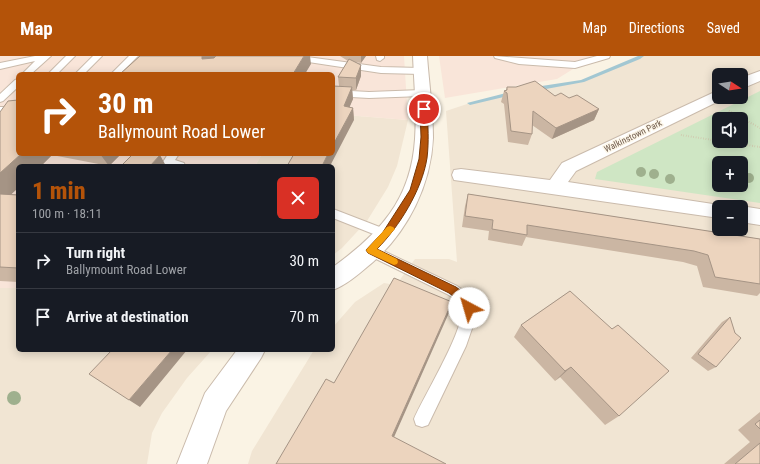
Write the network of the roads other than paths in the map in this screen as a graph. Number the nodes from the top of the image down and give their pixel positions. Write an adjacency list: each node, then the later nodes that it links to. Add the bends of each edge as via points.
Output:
1 (46, 56): 9 (lane); 11 (lane)
2 (72, 56): 12 (lane)
3 (98, 56): 13 (lane)
4 (134, 56): 14 (lane)
5 (282, 56): 10 (lane, via 381,70)
6 (420, 56): 10 (street)
7 (498, 56): 8 (lane, via 519,61 575,65)
8 (606, 56)
9 (1, 66)
10 (421, 71): 19 (street)
11 (28, 72)
12 (54, 72)
13 (81, 72)
14 (117, 72)
15 (760, 75): 16 (street)
16 (748, 81)
17 (16, 84): 21 (lane)
18 (335, 93): 19 (lane)
19 (422, 93): 33 (street, via 423,159 414,190)
20 (712, 98): 28 (street, Walkinstown Park, via 569,167)
21 (0, 99)
22 (16, 108): 23 (lane); 24 (lane)
23 (0, 110)
24 (4, 120)
25 (172, 156): 26 (lane, via 168,162)
26 (174, 164)
27 (461, 175): 28 (street)
28 (555, 187): 29 (street)
29 (712, 210)
30 (335, 214): 33 (lane)
31 (748, 215): 32 (street)
32 (760, 217)
33 (386, 234): 34 (street)
34 (371, 250): 35 (street); 37 (lane, via 452,290 464,299 469,308 464,333)
35 (335, 278)
36 (251, 352): 38 (street, via 215,403)
37 (422, 419)
38 (192, 464)

